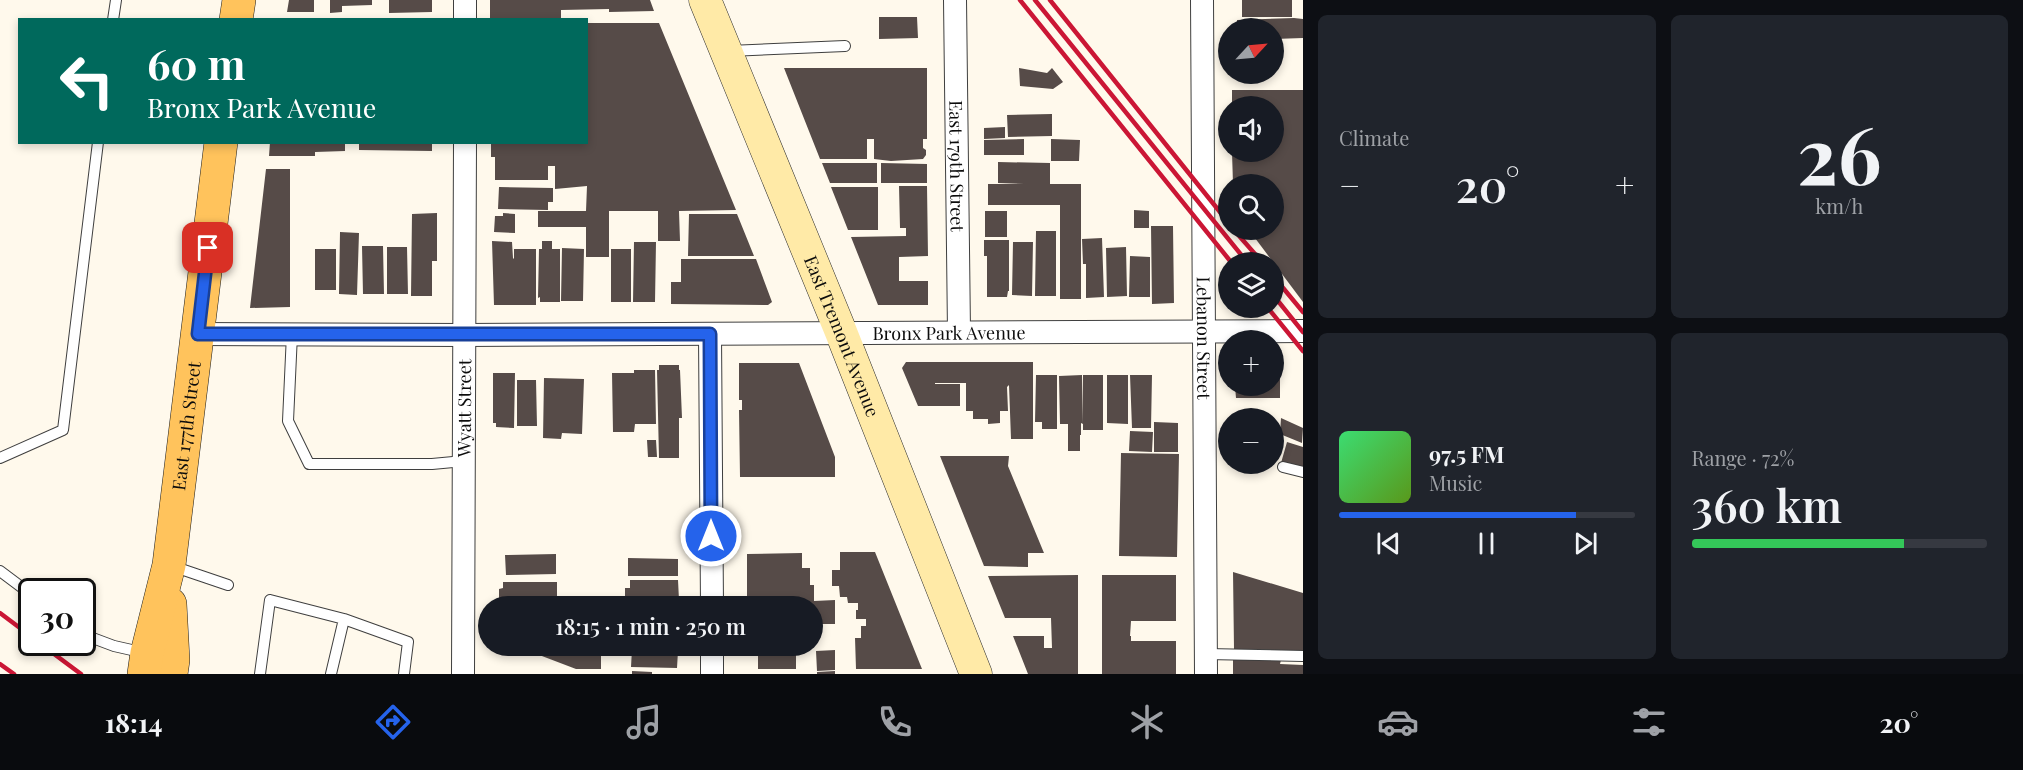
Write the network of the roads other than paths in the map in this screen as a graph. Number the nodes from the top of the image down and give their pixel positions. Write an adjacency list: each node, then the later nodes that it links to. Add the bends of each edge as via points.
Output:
1 (116, 0): 7 (lane)
2 (239, 0): 8 (main road)
3 (465, 0): 9 (street)
4 (705, 0): 11 (main road, East Tremont Avenue)
5 (955, 0): 17 (street, East 179th Street)
6 (1202, 0): 18 (street, Lebanon Street)
7 (113, 18)
8 (236, 18)
9 (465, 18)
10 (845, 46): 11 (lane)
11 (726, 51): 16 (main road, East Tremont Avenue)
12 (98, 144): 23 (lane, via 63,430)
13 (221, 144): 19 (main road, East 177th Street)
14 (465, 144): 22 (street, Wyatt Street)
15 (1303, 331): 18 (street, Bronx Park Avenue)
16 (841, 332): 17 (street, Bronx Park Avenue); 21 (street, Bronx Park Avenue); 43 (main road, East Tremont Avenue)
17 (959, 332): 18 (street, Bronx Park Avenue)
18 (1204, 332): 36 (street, Lebanon Street)
19 (198, 334): 20 (street, Bronx Park Avenue); 27 (main road, East 177th Street)
20 (292, 334): 22 (street, Bronx Park Avenue); 24 (lane, via 288,421 309,464)
21 (710, 334): 22 (street, Bronx Park Avenue); 31 (street)
22 (464, 335): 24 (street, Wyatt Street)
23 (0, 458)
24 (464, 461): 38 (street, Wyatt Street)
25 (1284, 466): 26 (lane)
26 (1303, 472)
27 (169, 565): 30 (lane); 37 (main road, East 177th Street, via 172,660)
28 (0, 571): 29 (lane)
29 (18, 584)
30 (228, 585)
31 (712, 596)
32 (344, 619): 39 (lane, via 270,600); 40 (lane); 41 (lane, via 408,642)
33 (96, 639): 37 (lane)
34 (712, 656): 42 (street)
35 (1303, 656): 36 (lane)
36 (1206, 664)
37 (154, 667)
38 (468, 672)
39 (260, 674)
40 (331, 674)
41 (404, 674)
42 (712, 674)
43 (976, 674)

